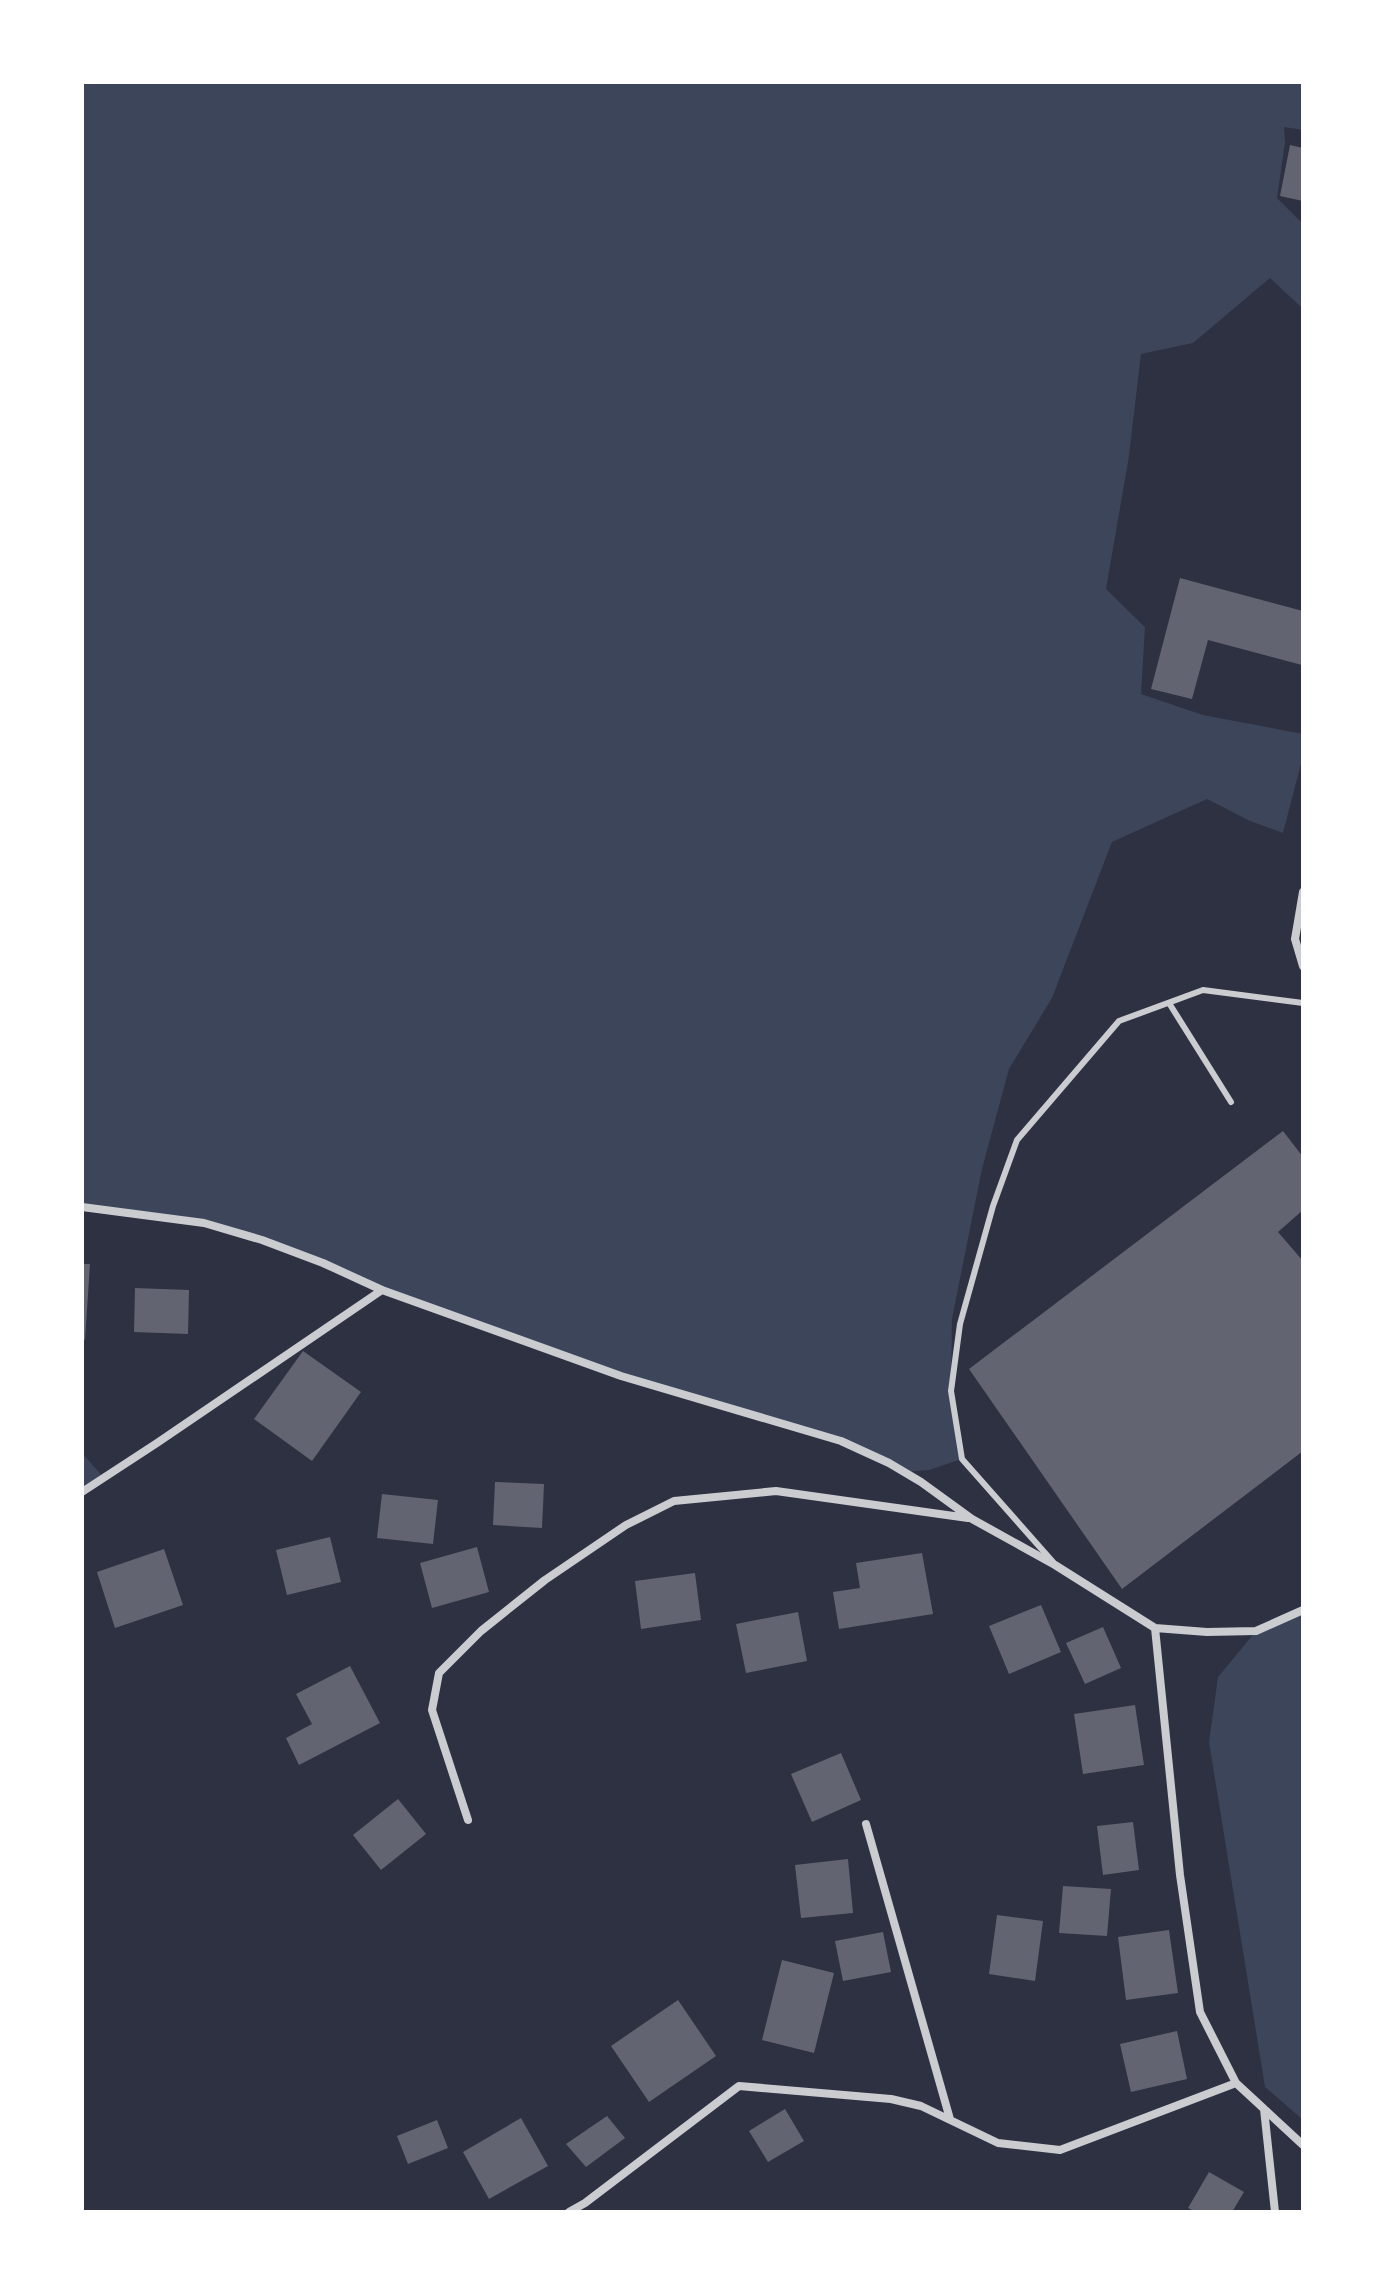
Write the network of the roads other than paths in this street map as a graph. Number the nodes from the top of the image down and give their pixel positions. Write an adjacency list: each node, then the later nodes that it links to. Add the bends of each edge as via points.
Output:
1 (1303, 892): 2 (street, via 1295,939)
2 (1303, 966)
3 (1169, 1003): 4 (lane, via 1203,990); 5 (lane); 10 (lane, via 1119,1021 1017,1140 960,1324 951,1391 962,1459)
4 (1303, 1003)
5 (1231, 1102)
6 (82, 1207): 7 (street, via 204,1223 311,1259)
7 (382, 1290): 8 (street); 9 (street, via 621,1376 841,1441 921,1482)
8 (82, 1492)
9 (972, 1519): 10 (street); 13 (street, via 776,1491 674,1501 626,1525 545,1580 439,1673 432,1710)
10 (1055, 1565): 12 (street)
11 (1303, 1610): 12 (street, via 1256,1631)
12 (1155, 1628): 15 (street, via 1200,2012)
13 (468, 1820)
14 (866, 1824): 17 (street)
15 (1236, 2083): 16 (street); 17 (street, via 1060,2150 998,2143)
16 (1264, 2108): 18 (street); 20 (street)
17 (950, 2119): 19 (street, via 891,2099 739,2086)
18 (1303, 2145)
19 (569, 2212)
20 (1275, 2212)

